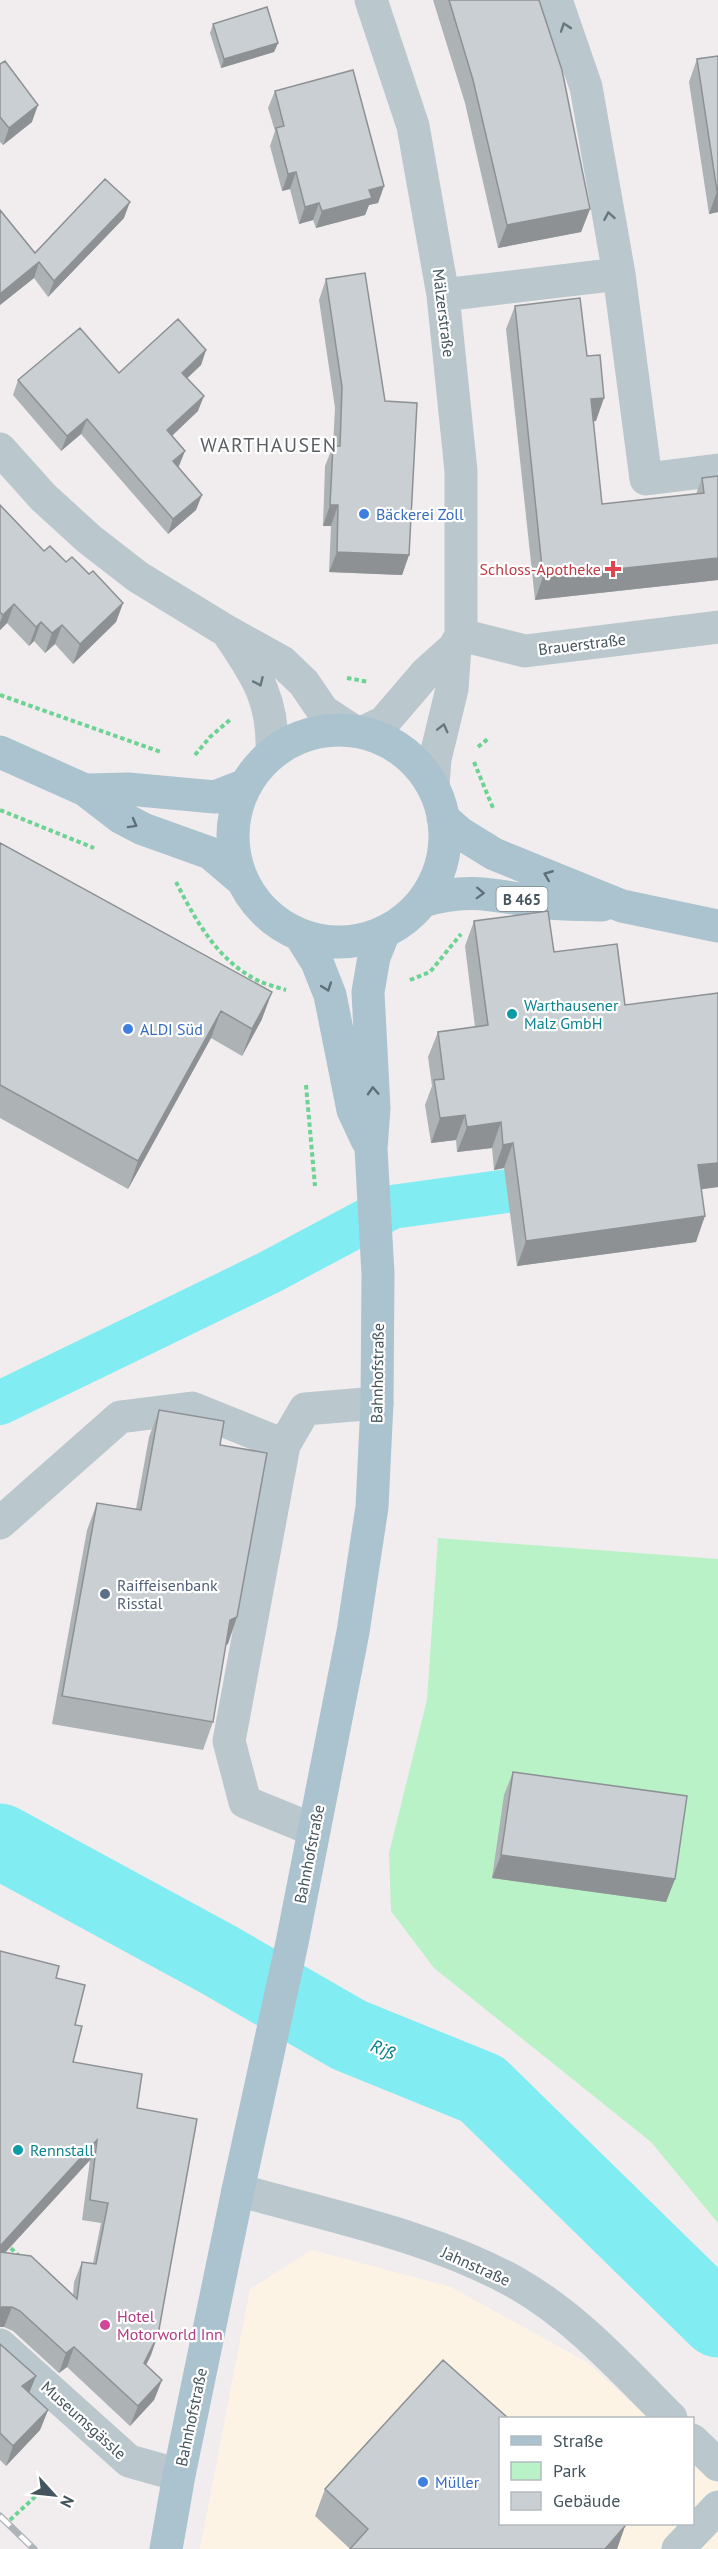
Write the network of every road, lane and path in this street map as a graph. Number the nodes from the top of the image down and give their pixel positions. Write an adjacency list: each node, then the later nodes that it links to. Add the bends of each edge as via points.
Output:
1 (371, 0): 4 (street, Mälzerstraße, via 413,126)
2 (556, 0): 3 (street, one-way to 2, via 586,87)
3 (619, 274): 4 (street); 6 (street, via 646,479)
4 (443, 295): 9 (street, Mälzerstraße, via 461,471)
5 (0, 448): 8 (street, via 89,539 138,577)
6 (718, 470)
7 (718, 627): 9 (street, Brauerstraße, via 525,651)
8 (228, 632): 11 (street, via 282,662 304,683 323,711); 14 (street, one-way to 14, via 256,675 265,698 273,730)
9 (458, 641): 11 (street, via 384,722); 16 (street, one-way to 9)
10 (0, 695): 13 (path)
11 (358, 731): 14 (main road, via 310,733); 16 (main road, via 396,746 423,770)
12 (0, 752): 17 (main road)
13 (168, 754)
14 (272, 754): 15 (main road)
15 (246, 785): 17 (main road, via 216,797 128,789); 22 (main road, via 233,831)
16 (433, 785): 19 (main road)
17 (85, 790): 22 (main road, one-way to 22, via 143,829 210,853)
18 (0, 810): 20 (path)
19 (443, 818): 24 (main road, via 442,861); 25 (main road, B 465, one-way to 19, via 494,854)
20 (99, 850)
21 (175, 881): 29 (path, via 204,933 227,958 258,981)
22 (243, 881): 28 (main road, via 257,904)
23 (484, 892): 24 (main road, B 465, one-way to 23, via 448,893); 25 (main road, B 465, via 548,903); 30 (path, via 468,925 430,972 390,990)
24 (423, 901): 27 (main road)
25 (622, 906): 26 (main road, B 465)
26 (718, 926)
27 (384, 932): 28 (main road, via 357,940 328,942); 30 (main road, Bahnhofstraße, via 374,957)
28 (300, 935): 32 (main road, Bahnhofstraße, one-way to 32, via 317,962 330,995 353,1110)
29 (288, 991)
30 (368, 992): 32 (main road, Bahnhofstraße, one-way to 30, via 374,1108)
31 (305, 1073): 33 (path)
32 (371, 1149): 34 (main road, Bahnhofstraße, via 378,1274)
33 (315, 1186)
34 (377, 1403): 35 (street, via 305,1409); 37 (main road, Bahnhofstraße, via 372,1507)
35 (284, 1445): 36 (street, via 192,1408 120,1417); 37 (street, via 229,1741 244,1802)
36 (0, 1523)
37 (314, 1830): 38 (main road, Bahnhofstraße)
38 (238, 2190): 42 (street, Jahnstraße, via 448,2252 518,2284 584,2332); 45 (main road, Bahnhofstraße)
39 (0, 2238): 40 (path)
40 (24, 2260)
41 (0, 2345): 45 (street, Museumsgässle, via 129,2462)
42 (670, 2417)
43 (694, 2441): 44 (street)
44 (718, 2465)
45 (179, 2475): 49 (main road, Bahnhofstraße)
46 (37, 2495): 48 (path)
47 (718, 2507): 50 (street)
48 (10, 2520)
49 (166, 2549)
50 (678, 2549)

